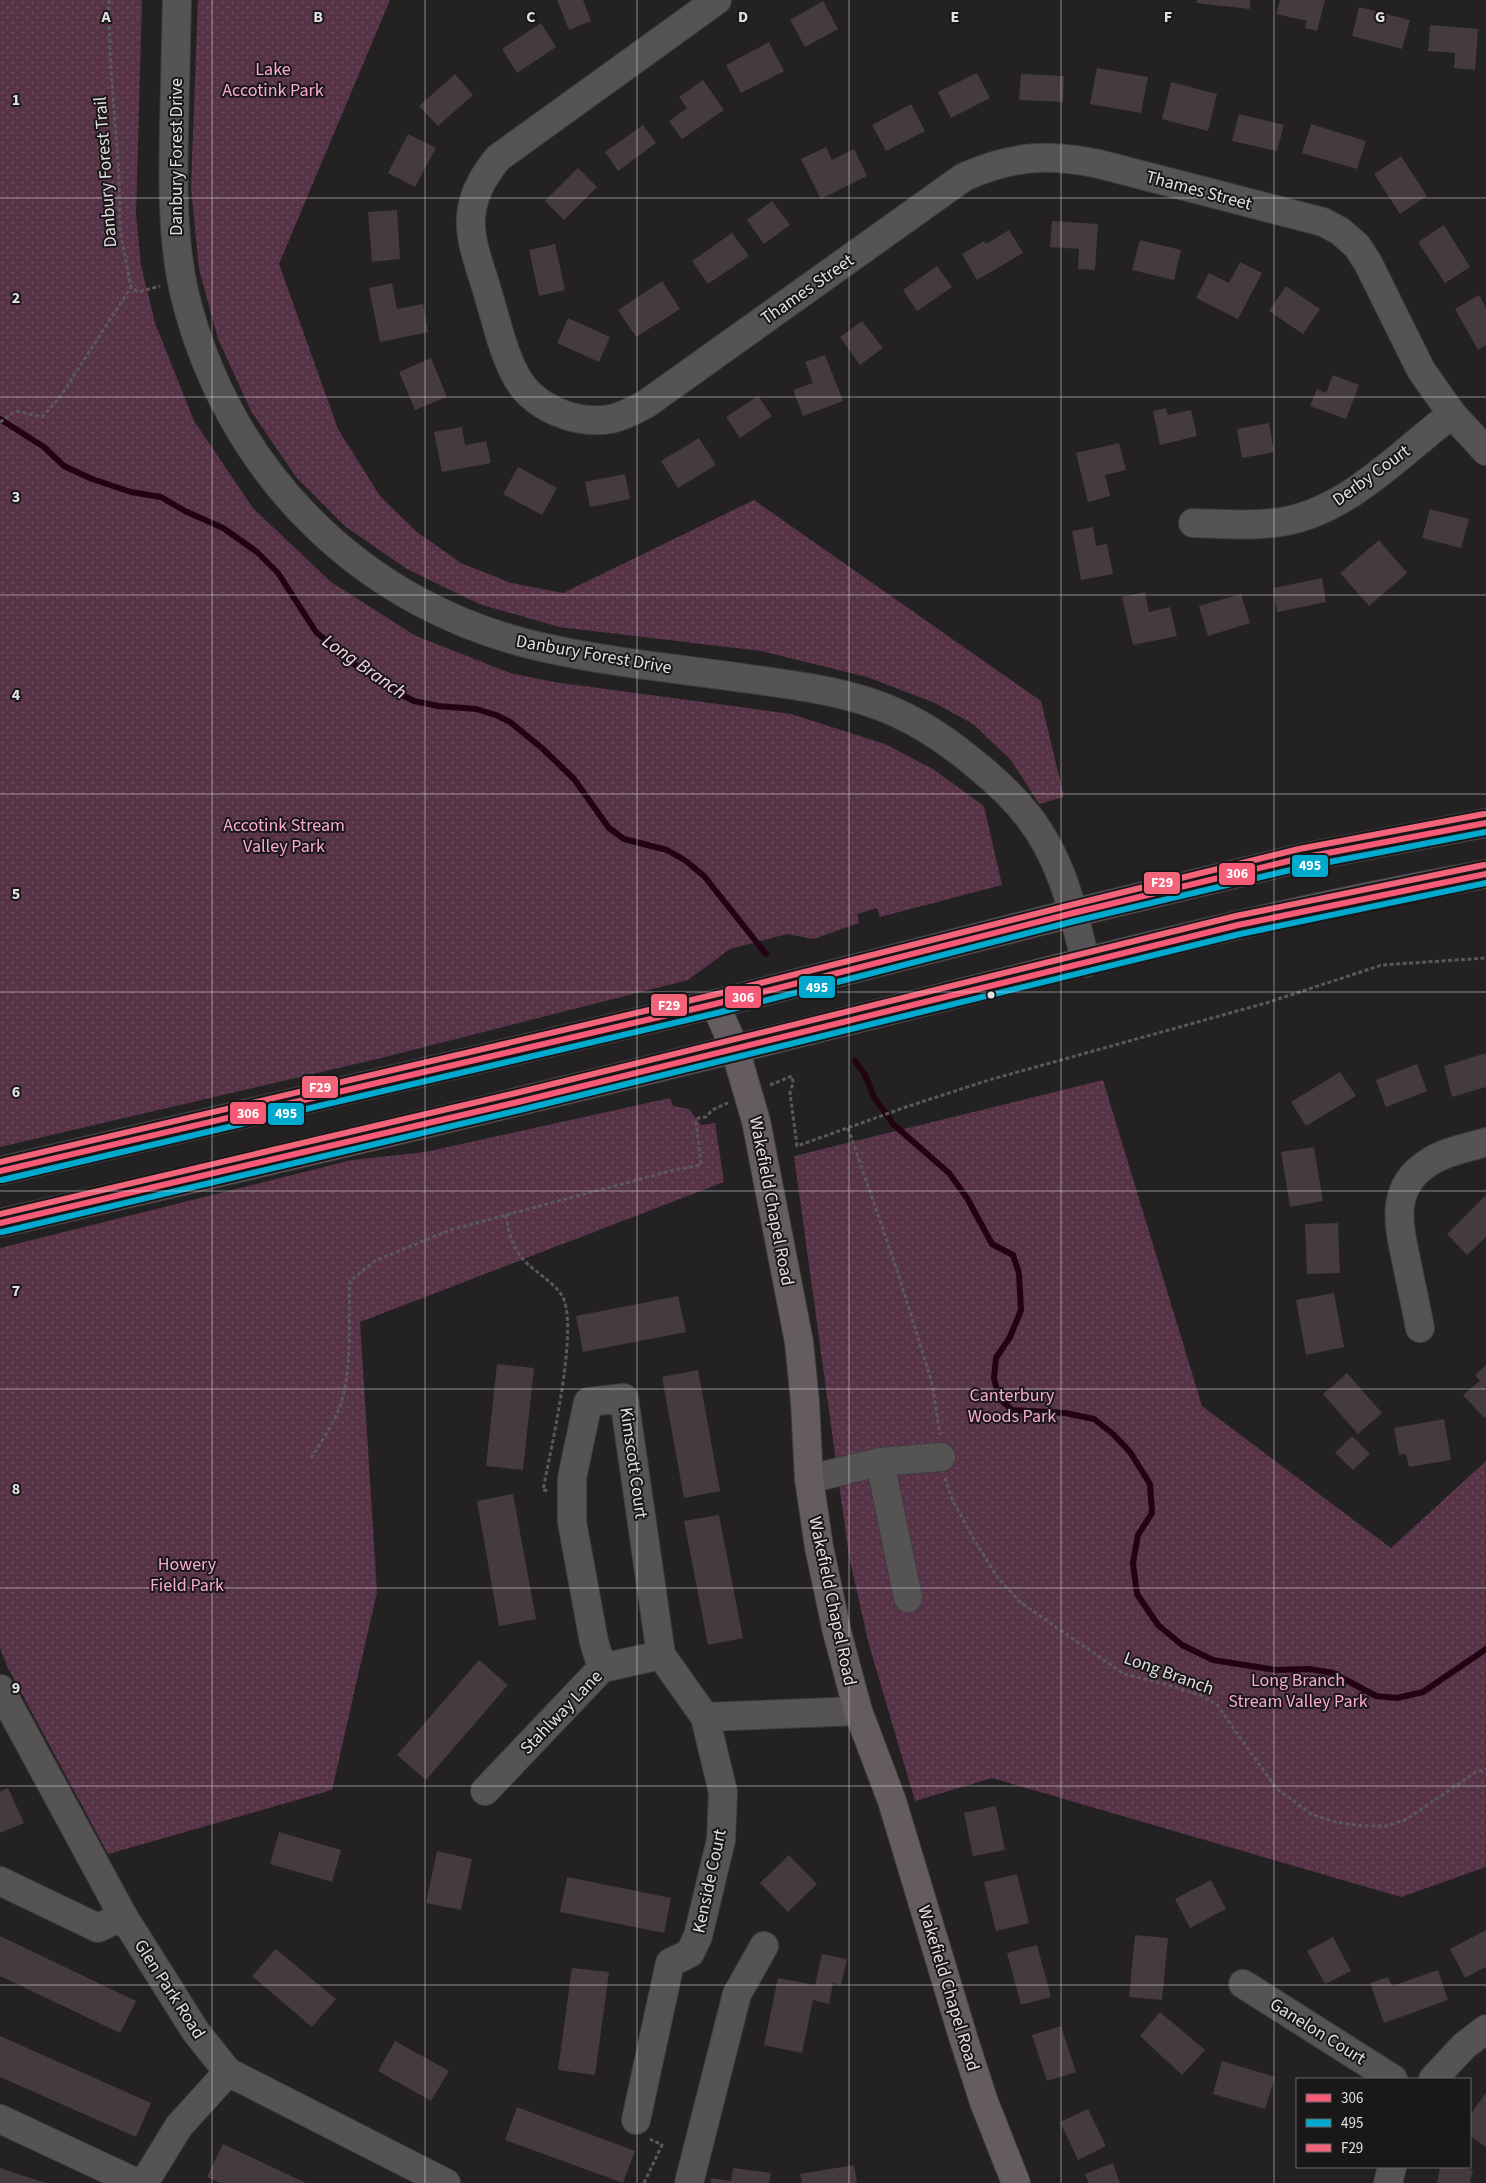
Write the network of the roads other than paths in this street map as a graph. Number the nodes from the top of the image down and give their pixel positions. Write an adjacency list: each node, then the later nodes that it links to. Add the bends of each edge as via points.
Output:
1 (177, 0): 8 (street, Danbury Forest Drive, via 173,198 182,280 198,341 218,388 239,429 293,504 361,566 401,592 452,618 496,635 591,657 807,687 858,699 929,729 997,782 1028,814 1061,872)
2 (717, 0): 3 (street, Thames Street, via 498,158 485,174 476,194 471,216 472,240 507,359 517,379 549,408 570,417 590,420 611,419 631,412 964,178 991,166 1044,156 1099,164 1322,222 1340,231 1357,246 1368,263 1421,370)
3 (1452, 414): 4 (street, Thames Street); 5 (street, Derby Court, via 1355,492 1332,506 1274,523)
4 (1486, 451)
5 (1193, 523)
6 (1486, 823): 8 (main road, via 1301,858)
7 (1486, 874): 9 (main road, via 1386,893)
8 (1073, 913): 9 (street, Danbury Forest Drive); 10 (main road)
9 (1086, 963): 11 (main road)
10 (716, 1004): 11 (main road, Wakefield Chapel Road); 13 (main road)
11 (735, 1049): 14 (main road); 18 (main road, Wakefield Chapel Road, via 756,1121 799,1342)
12 (1486, 1142): 15 (street, via 1432,1160 1406,1186 1398,1223)
13 (0, 1171)
14 (0, 1223)
15 (1420, 1328)
16 (941, 1457): 17 (street)
17 (880, 1462): 18 (street); 19 (street)
18 (809, 1479): 23 (main road, Wakefield Chapel Road, via 836,1632)
19 (908, 1598)
20 (661, 1655): 21 (street, Stahlway Lane); 21 (street, Kimscott Court, via 624,1398 588,1402 572,1478 572,1522 594,1642); 24 (street)
21 (602, 1668): 25 (street, Stahlway Lane)
22 (0, 1689): 27 (street, Glen Park Road)
23 (858, 1711): 24 (street); 41 (main road, Wakefield Chapel Road, via 892,1801 984,2102)
24 (705, 1717): 35 (street, Kenside Court, via 723,1792 721,1840 698,1936 690,1952 670,1962)
25 (485, 1791)
26 (0, 1881): 27 (street, via 98,1928)
27 (124, 1916): 31 (street, Glen Park Road, via 196,2032)
28 (764, 1946): 40 (street, via 737,1994)
29 (1243, 1984): 32 (street, Ganelon Court)
30 (1486, 2029): 33 (street, via 1464,2046)
31 (228, 2072): 38 (street, via 179,2126); 39 (street, Glen Park Road)
32 (1391, 2078)
33 (1434, 2078)
34 (0, 2119): 37 (street)
35 (636, 2120)
36 (1392, 2168): 42 (street)
37 (137, 2183)
38 (144, 2183)
39 (446, 2183)
40 (689, 2183)
41 (1016, 2183)
42 (1388, 2183)

